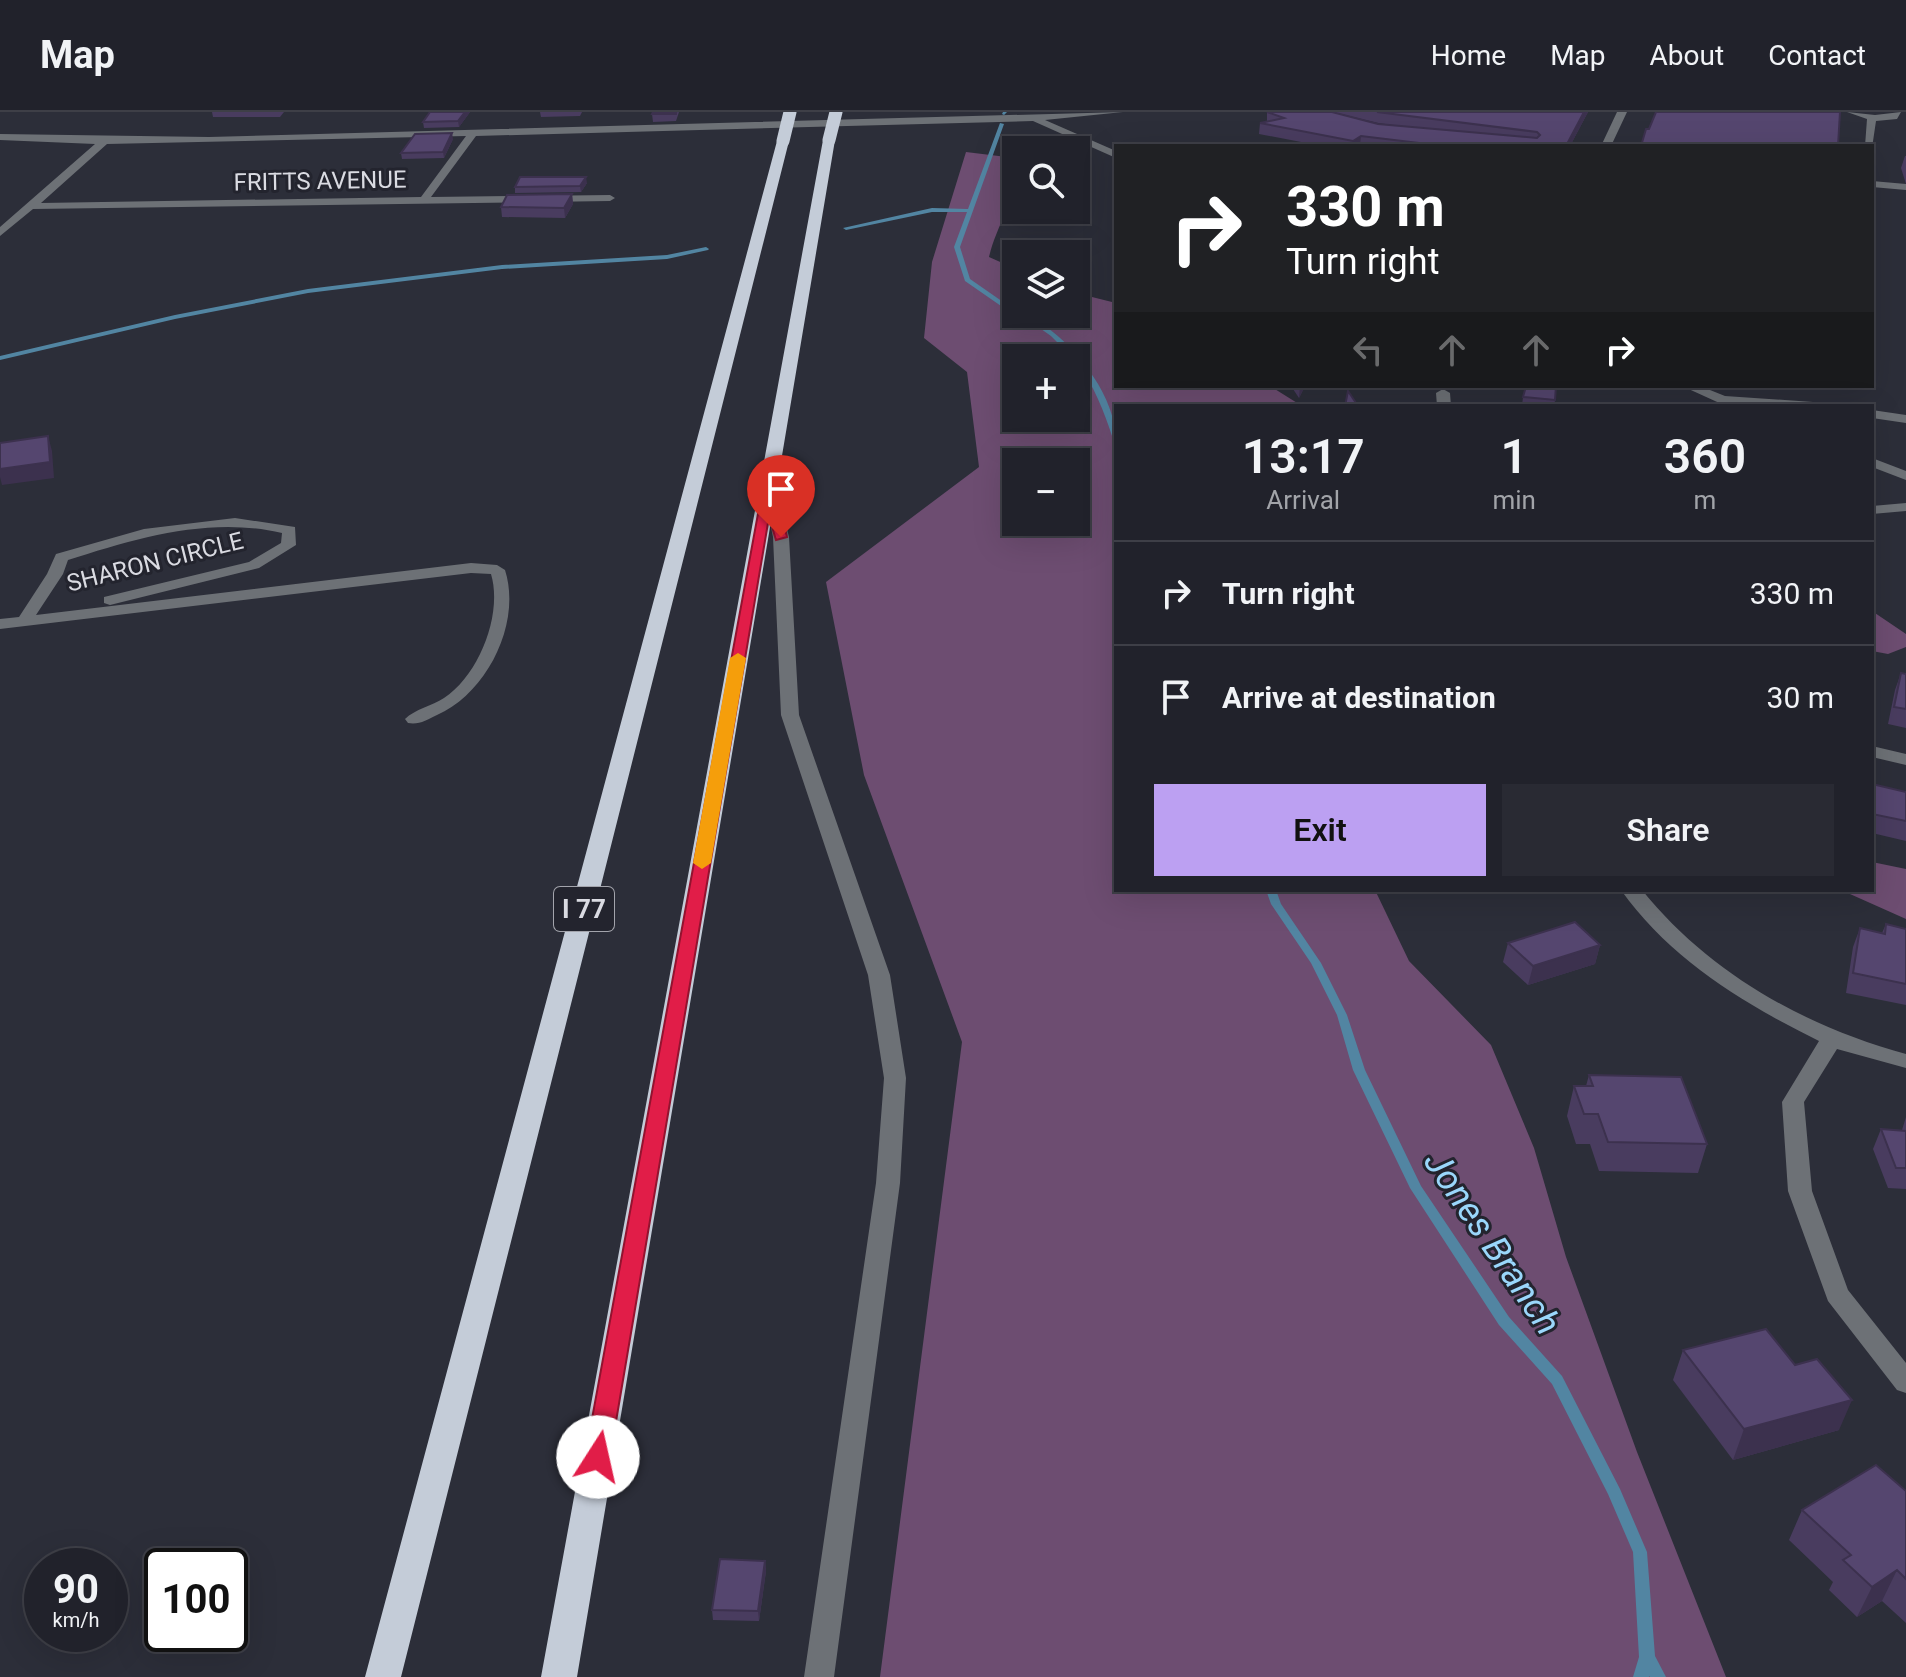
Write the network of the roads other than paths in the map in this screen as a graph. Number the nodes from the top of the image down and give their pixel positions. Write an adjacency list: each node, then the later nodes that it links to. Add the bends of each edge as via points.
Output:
1 (790, 112): 40 (highway, I 77, bridge)
2 (836, 112): 28 (highway, bridge)
3 (1118, 112): 8 (street)
4 (1622, 112): 12 (street)
5 (1852, 112): 7 (street)
6 (1896, 112): 7 (street, via 1894,117)
7 (1872, 117): 13 (street)
8 (1034, 118): 9 (street, via 610,124); 14 (street)
9 (473, 133): 11 (street); 18 (street)
10 (0, 137): 11 (street)
11 (104, 141): 19 (street)
12 (1607, 144)
13 (1870, 144)
14 (1114, 154)
15 (1874, 184): 16 (street)
16 (1906, 187)
17 (610, 198): 18 (street, FRITTS AVENUE)
18 (424, 200): 19 (street, FRITTS AVENUE)
19 (30, 206): 20 (street)
20 (0, 233)
21 (1694, 388): 22 (street)
22 (1731, 403): 23 (street)
23 (1758, 404)
24 (1874, 414): 25 (street)
25 (1906, 419)
26 (1874, 463): 27 (street)
27 (1906, 476)
28 (769, 484): 41 (highway); 42 (street, via 781,537 790,715 879,975 895,1078 888,1183)
29 (1906, 507): 30 (street)
30 (1874, 510)
31 (31, 613): 31 (street, SHARON CIRCLE, via 84,606 254,565 288,545 290,530 235,523 189,526 81,550 61,557); 32 (street); 33 (street, via 471,568 497,570 504,599 484,659 458,697)
32 (0, 624)
33 (414, 719)
34 (1874, 752): 35 (street)
35 (1906, 760)
36 (1632, 892): 37 (street, via 1655,923 1719,975)
37 (1832, 1038): 38 (street); 39 (street, via 1793,1102 1800,1191 1837,1294)
38 (1906, 1061)
39 (1906, 1382)
40 (383, 1677)
41 (559, 1677)
42 (819, 1677)

